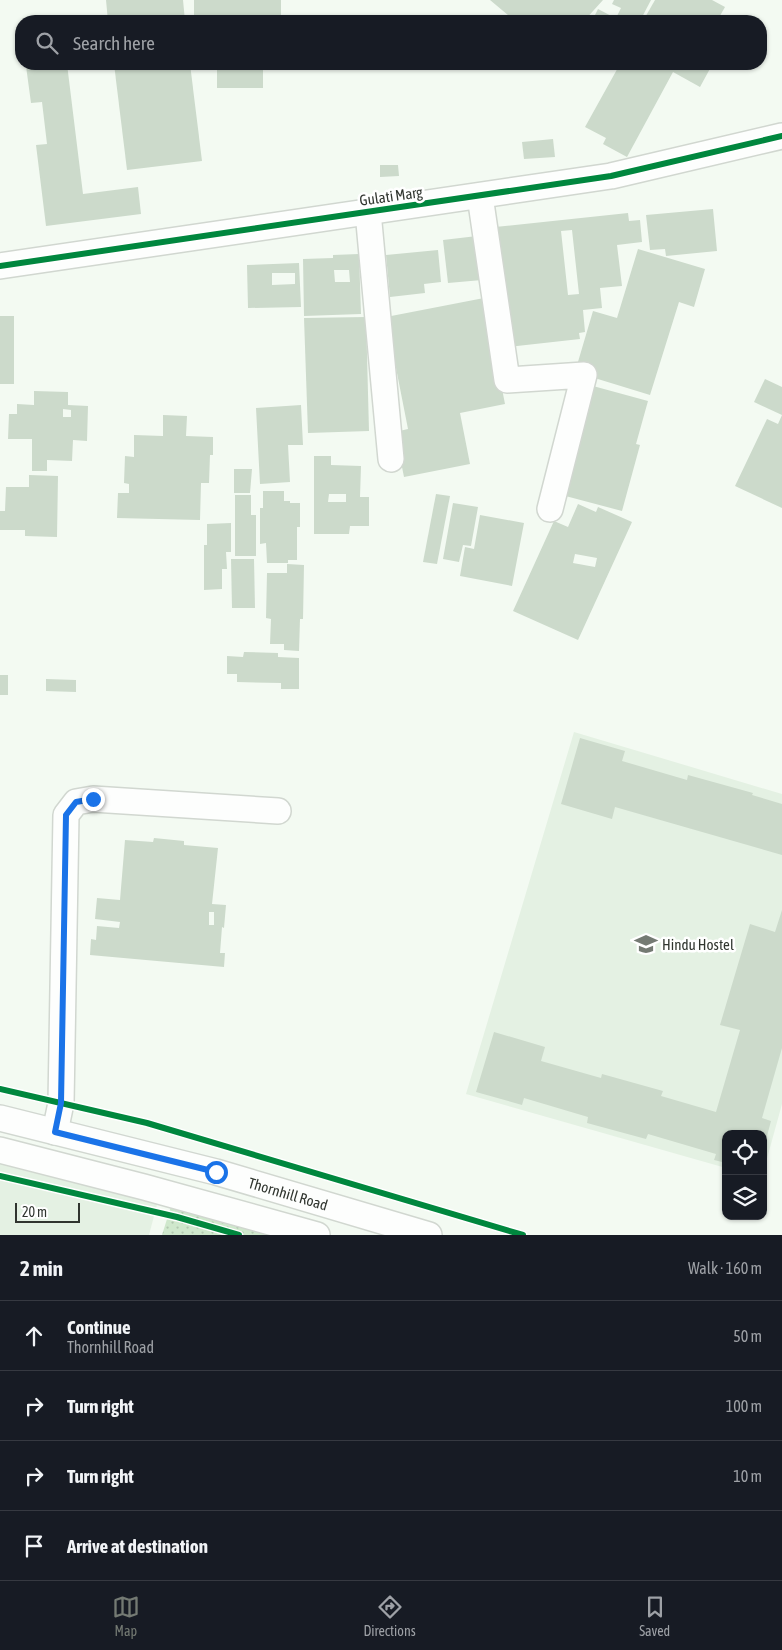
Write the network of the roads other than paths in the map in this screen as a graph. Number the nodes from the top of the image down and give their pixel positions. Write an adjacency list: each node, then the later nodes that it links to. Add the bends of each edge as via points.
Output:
1 (782, 136): 2 (street, Gulati Marg, via 611,176)
2 (480, 196): 3 (street, Gulati Marg); 6 (street, via 507,380 584,375)
3 (368, 212): 4 (street, Gulati Marg); 5 (street)
4 (0, 266)
5 (390, 459)
6 (550, 509)
7 (278, 812): 9 (street, via 93,799 76,802 66,815 61,1103)
8 (0, 1118): 9 (street, Thornhill Road)
9 (55, 1132): 12 (street, Thornhill Road, via 216,1172)
10 (0, 1150): 11 (street)
11 (318, 1235)
12 (429, 1235)

